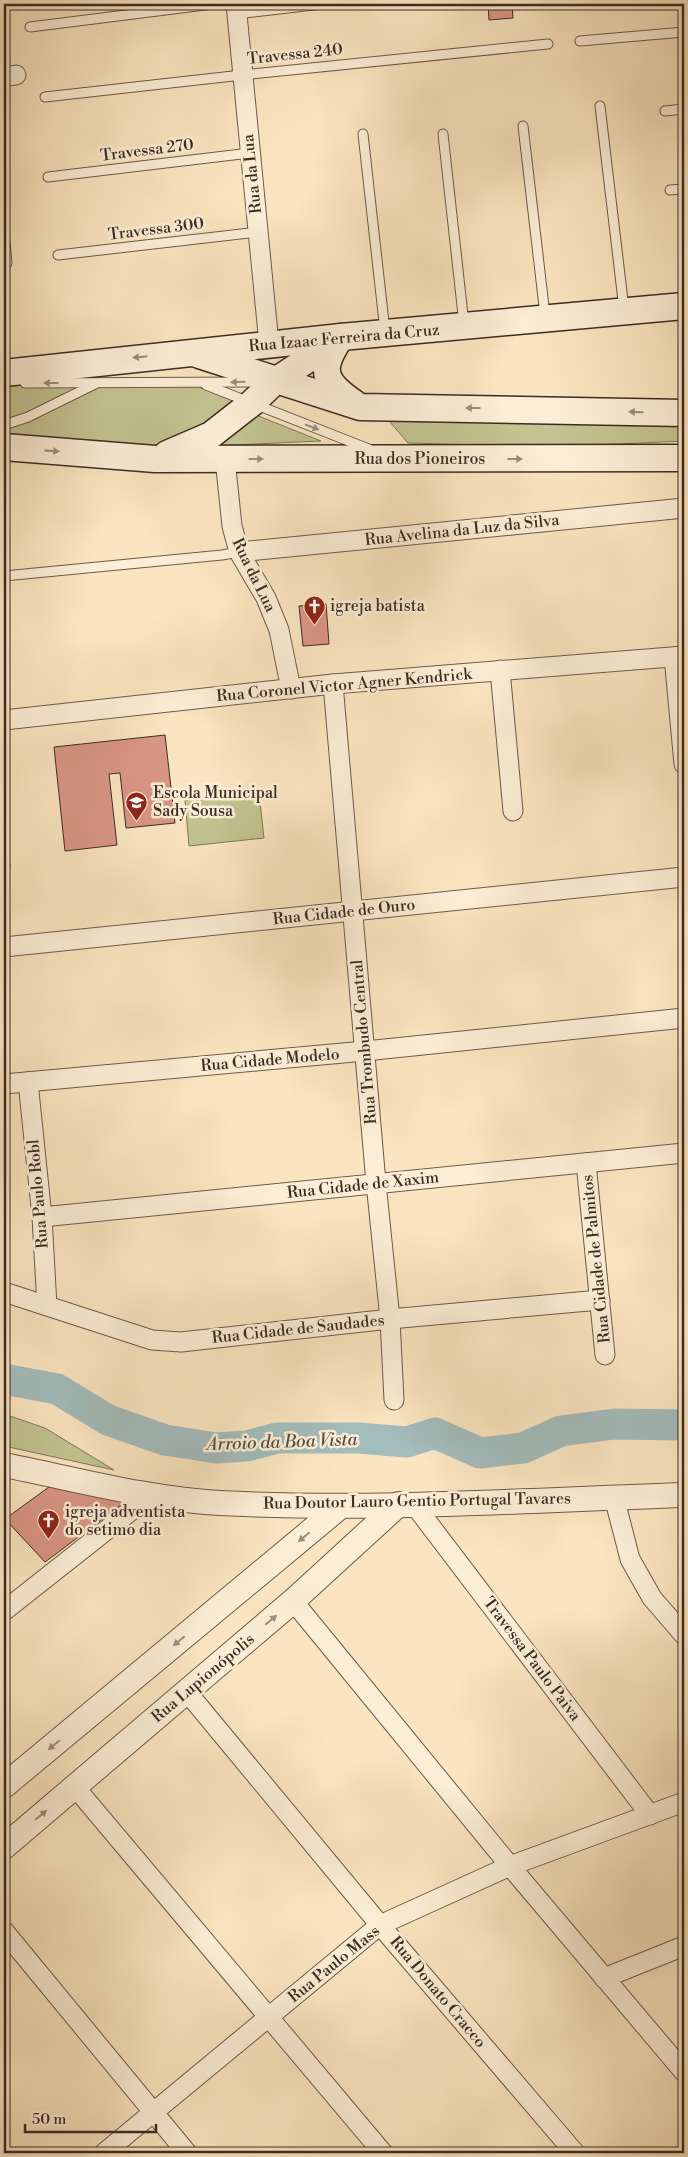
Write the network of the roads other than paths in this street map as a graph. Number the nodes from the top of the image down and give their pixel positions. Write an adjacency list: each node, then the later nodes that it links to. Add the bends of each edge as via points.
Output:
1 (214, 4): 4 (lane)
2 (322, 4): 3 (lane)
3 (236, 9): 8 (street, Rua da Lua)
4 (30, 27)
5 (684, 32): 6 (lane)
6 (580, 41)
7 (548, 44): 8 (lane, Travessa 240)
8 (242, 75): 9 (lane, Travessa 240); 16 (street, Rua da Lua)
9 (45, 97)
10 (600, 106): 25 (lane)
11 (684, 109): 12 (lane)
12 (665, 111)
13 (523, 126): 26 (lane)
14 (364, 134): 28 (lane)
15 (443, 134): 27 (lane)
16 (250, 153): 17 (lane, Travessa 270); 21 (street, Rua da Lua)
17 (48, 177)
18 (684, 189): 19 (lane)
19 (670, 190)
20 (4, 232): 23 (lane)
21 (258, 232): 22 (lane, Travessa 300); 30 (street, Rua da Lua)
22 (58, 255)
23 (7, 263)
24 (684, 306): 25 (main road, Rua Izaac Ferreira da Cruz)
25 (625, 312): 26 (main road, Rua Izaac Ferreira da Cruz)
26 (546, 318): 27 (main road, Rua Izaac Ferreira da Cruz)
27 (465, 326): 28 (main road, Rua Izaac Ferreira da Cruz)
28 (385, 334): 29 (main road, Rua Izaac Ferreira da Cruz)
29 (342, 337): 30 (main road, Rua Izaac Ferreira da Cruz); 33 (main road); 37 (main road, via 328,355 326,368 329,380 338,392)
30 (269, 344): 31 (main road, Rua Izaac Ferreira da Cruz)
31 (189, 352): 32 (main road, Rua Izaac Ferreira da Cruz, one-way to 32); 33 (main road)
32 (8, 378): 34 (lane, one-way to 32)
33 (275, 381): 35 (lane, one-way to 35); 36 (main road); 37 (main road)
34 (98, 383): 35 (lane); 39 (lane)
35 (201, 383): 36 (lane)
36 (252, 403): 42 (main road, via 211,435); 44 (lane, one-way to 44)
37 (360, 407): 38 (main road, one-way to 37)
38 (684, 413)
39 (4, 425)
40 (4, 447): 42 (main road, one-way to 42)
41 (684, 458): 44 (main road, Rua dos Pioneiros, one-way to 41)
42 (155, 459): 43 (main road, Rua dos Pioneiros)
43 (225, 459): 44 (main road, Rua dos Pioneiros, one-way to 44); 46 (street, Rua da Lua, via 232,526)
44 (396, 460)
45 (684, 508): 46 (street, Rua Avelina da Luz da Silva)
46 (239, 552): 47 (lane); 51 (street, Rua da Lua, via 266,598 279,630)
47 (4, 576)
48 (679, 656): 49 (street, Rua Coronel Victor Agner Kendrick); 53 (street)
49 (500, 670): 50 (street, Rua Coronel Victor Agner Kendrick); 54 (street)
50 (333, 684): 51 (street, Rua Coronel Victor Agner Kendrick); 56 (street, Rua Trombudo Central)
51 (291, 689): 52 (street, Rua Coronel Victor Agner Kendrick)
52 (4, 720)
53 (684, 764)
54 (513, 811)
55 (684, 877): 56 (street, Rua Cidade de Ouro)
56 (352, 911): 57 (street, Rua Cidade de Ouro); 59 (street, Rua Trombudo Central)
57 (4, 947)
58 (684, 1018): 59 (street, Rua Cidade Modelo)
59 (365, 1051): 60 (street, Rua Cidade Modelo); 64 (street, Rua Trombudo Central)
60 (28, 1082): 61 (street, Rua Cidade Modelo); 65 (street, Rua Paulo Robl)
61 (4, 1084)
62 (684, 1153): 63 (street, Rua Cidade de Xaxim)
63 (586, 1162): 64 (street, Rua Cidade de Xaxim); 67 (street, Rua Cidade de Palmitos)
64 (376, 1184): 65 (street, Rua Cidade de Xaxim); 69 (street, Rua Trombudo Central)
65 (42, 1217): 68 (street, Rua Paulo Robl)
66 (4, 1292): 68 (street, Rua Cidade de Saudades)
67 (600, 1300): 69 (street, Rua Cidade de Saudades); 70 (street, Rua Cidade de Palmitos)
68 (47, 1306): 69 (street, Rua Cidade de Saudades, via 152,1340 181,1342)
69 (390, 1319): 71 (street, Rua Trombudo Central)
70 (605, 1355)
71 (394, 1400)
72 (4, 1465): 73 (street, Rua Doutor Lauro Gentio Portugal Tavares)
73 (151, 1494): 77 (street, Rua Doutor Lauro Gentio Portugal Tavares, via 218,1503); 79 (street)
74 (684, 1495): 75 (street, Rua Doutor Lauro Gentio Portugal Tavares)
75 (614, 1497): 76 (street, Rua Doutor Lauro Gentio Portugal Tavares); 80 (street, via 630,1559 652,1598)
76 (406, 1504): 77 (street, Rua Doutor Lauro Gentio Portugal Tavares); 78 (street, Rua Lupionópolis); 85 (street, Travessa Paulo Paiva)
77 (341, 1506): 82 (street, one-way to 82)
78 (293, 1601): 81 (street, Rua Lupionópolis, one-way to 78); 87 (street)
79 (4, 1611)
80 (684, 1635)
81 (187, 1692): 83 (street, Rua Lupionópolis); 88 (street, Rua Donato Cracco)
82 (4, 1786)
83 (75, 1787): 86 (street, Rua Lupionópolis, one-way to 83); 92 (street)
84 (684, 1802): 85 (street, Rua Paulo Mass)
85 (650, 1815): 87 (street, Rua Paulo Mass)
86 (4, 1847)
87 (510, 1866): 88 (street, Rua Paulo Mass); 91 (street)
88 (380, 1925): 92 (street, Rua Paulo Mass); 98 (street, Rua Donato Cracco)
89 (4, 1931): 94 (street)
90 (684, 1946): 91 (street)
91 (604, 1978): 93 (street)
92 (269, 2017): 94 (street, Rua Paulo Mass); 97 (street)
93 (684, 2072)
94 (153, 2113): 95 (street, Rua Paulo Mass); 96 (street)
95 (104, 2153)
96 (187, 2153)
97 (383, 2153)
98 (575, 2153)

